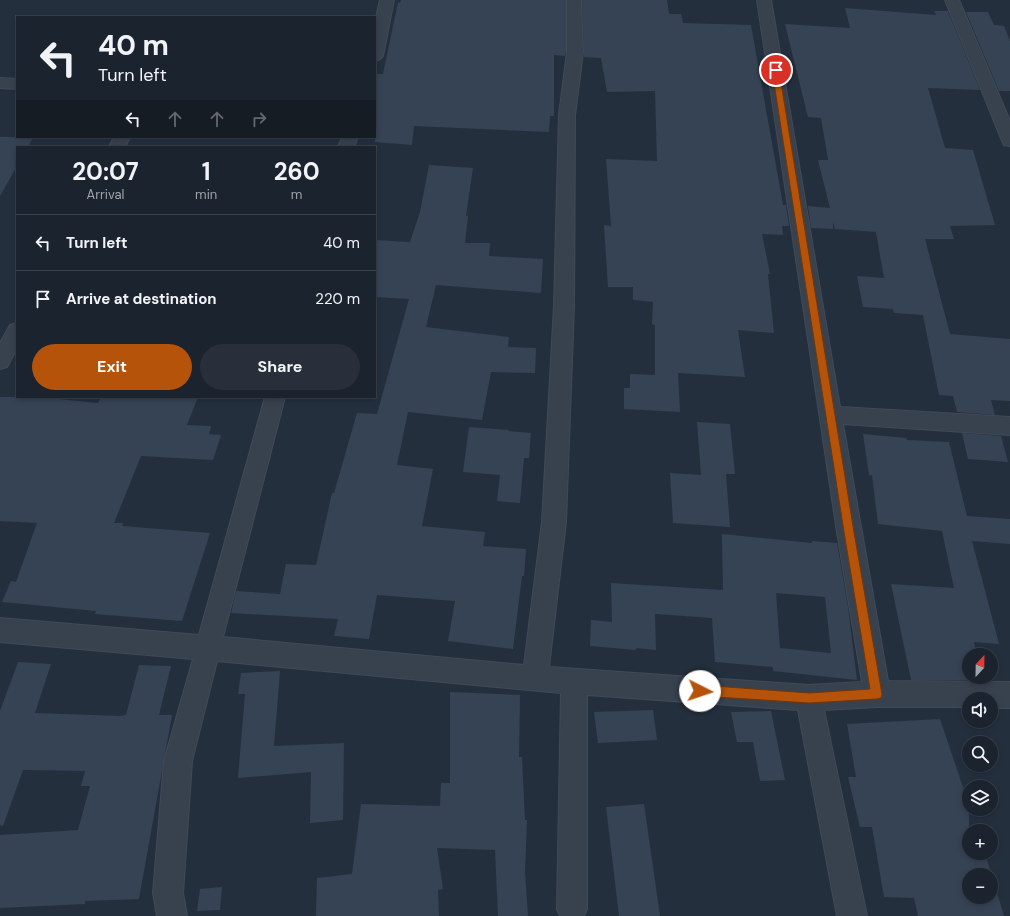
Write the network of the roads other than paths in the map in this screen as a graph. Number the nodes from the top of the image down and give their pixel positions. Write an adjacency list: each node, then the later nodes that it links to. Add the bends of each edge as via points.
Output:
1 (387, 0): 5 (street)
2 (574, 0): 16 (street, via 575,52 567,115 564,306 554,522)
3 (764, 0): 12 (street)
4 (952, 0): 8 (street)
5 (376, 51)
6 (0, 83): 7 (street)
7 (16, 84)
8 (1010, 141)
9 (16, 332): 10 (street)
10 (0, 361)
11 (275, 398): 15 (street)
12 (831, 415): 13 (street); 18 (street)
13 (1010, 426)
14 (0, 630): 15 (street)
15 (209, 648): 16 (street); 22 (street, via 178,761 168,893)
16 (535, 679): 17 (street)
17 (574, 682): 20 (street); 21 (street)
18 (877, 694): 19 (street); 20 (street)
19 (1010, 695)
20 (809, 698): 23 (street)
21 (572, 909)
22 (172, 916)
23 (852, 916)

